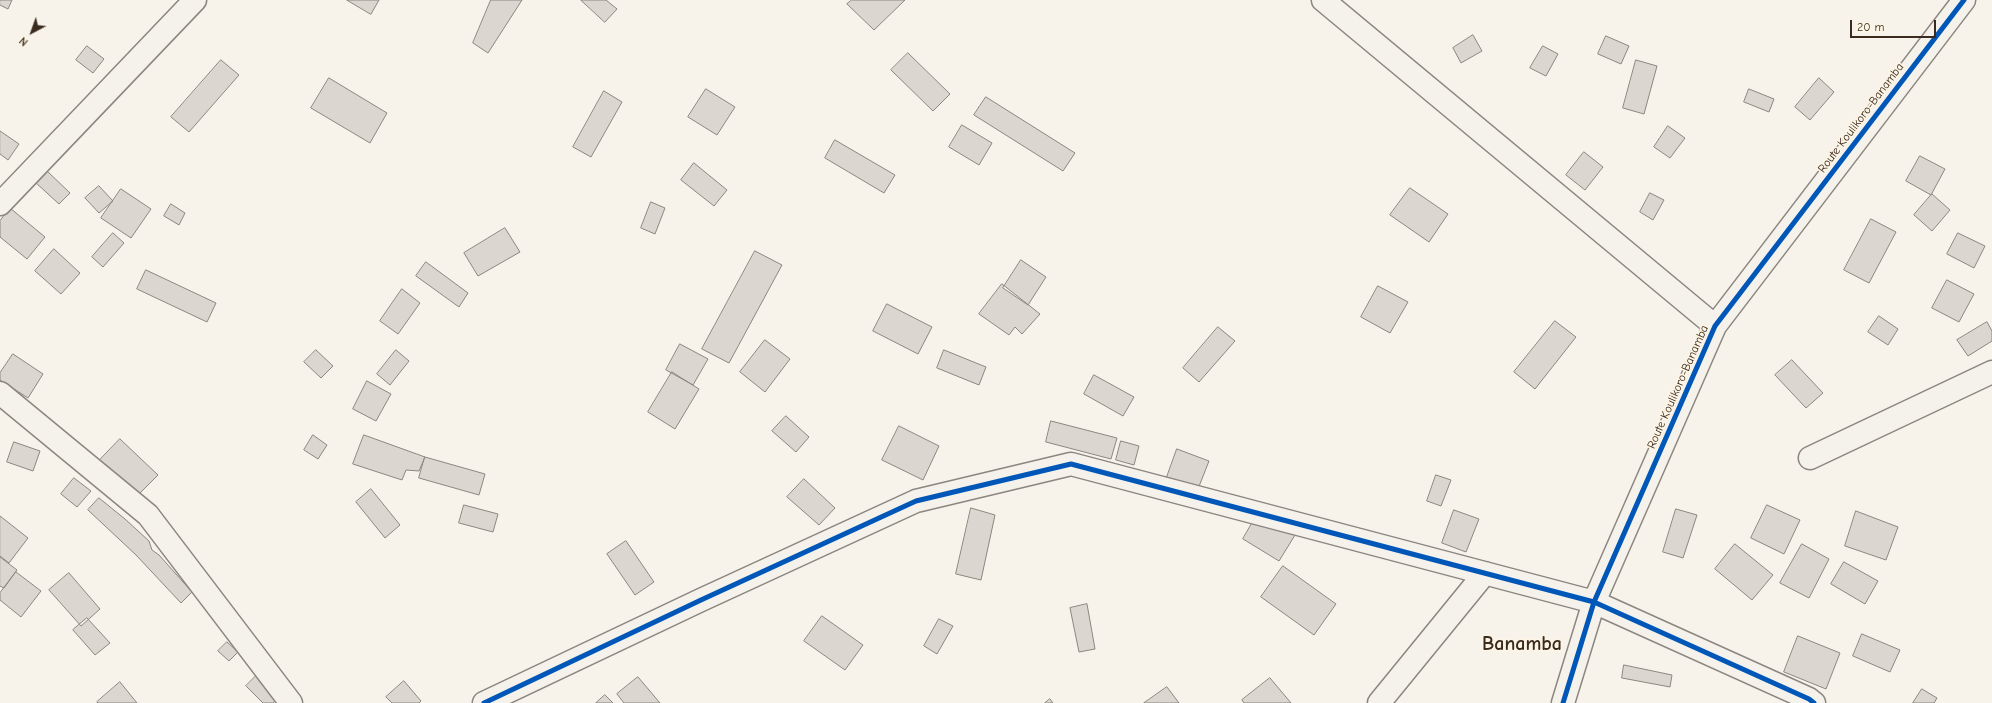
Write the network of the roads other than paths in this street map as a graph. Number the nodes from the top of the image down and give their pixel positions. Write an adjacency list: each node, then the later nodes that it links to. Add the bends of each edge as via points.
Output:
1 (195, 0): 4 (street)
2 (1323, 0): 5 (street)
3 (1964, 0): 5 (street, Route Koulikoro-Banamba)
4 (0, 204)
5 (1715, 326): 10 (street, Route Koulikoro-Banamba)
6 (1992, 372): 8 (street)
7 (0, 393): 11 (street, via 148,515)
8 (1810, 458)
9 (1485, 573): 10 (street); 12 (street, via 1071,464 916,501); 13 (street)
10 (1594, 602): 14 (street, Route Koulikoro-Banamba); 15 (street, via 1802,695)
11 (291, 703)
12 (484, 703)
13 (1379, 703)
14 (1563, 703)
15 (1814, 703)

